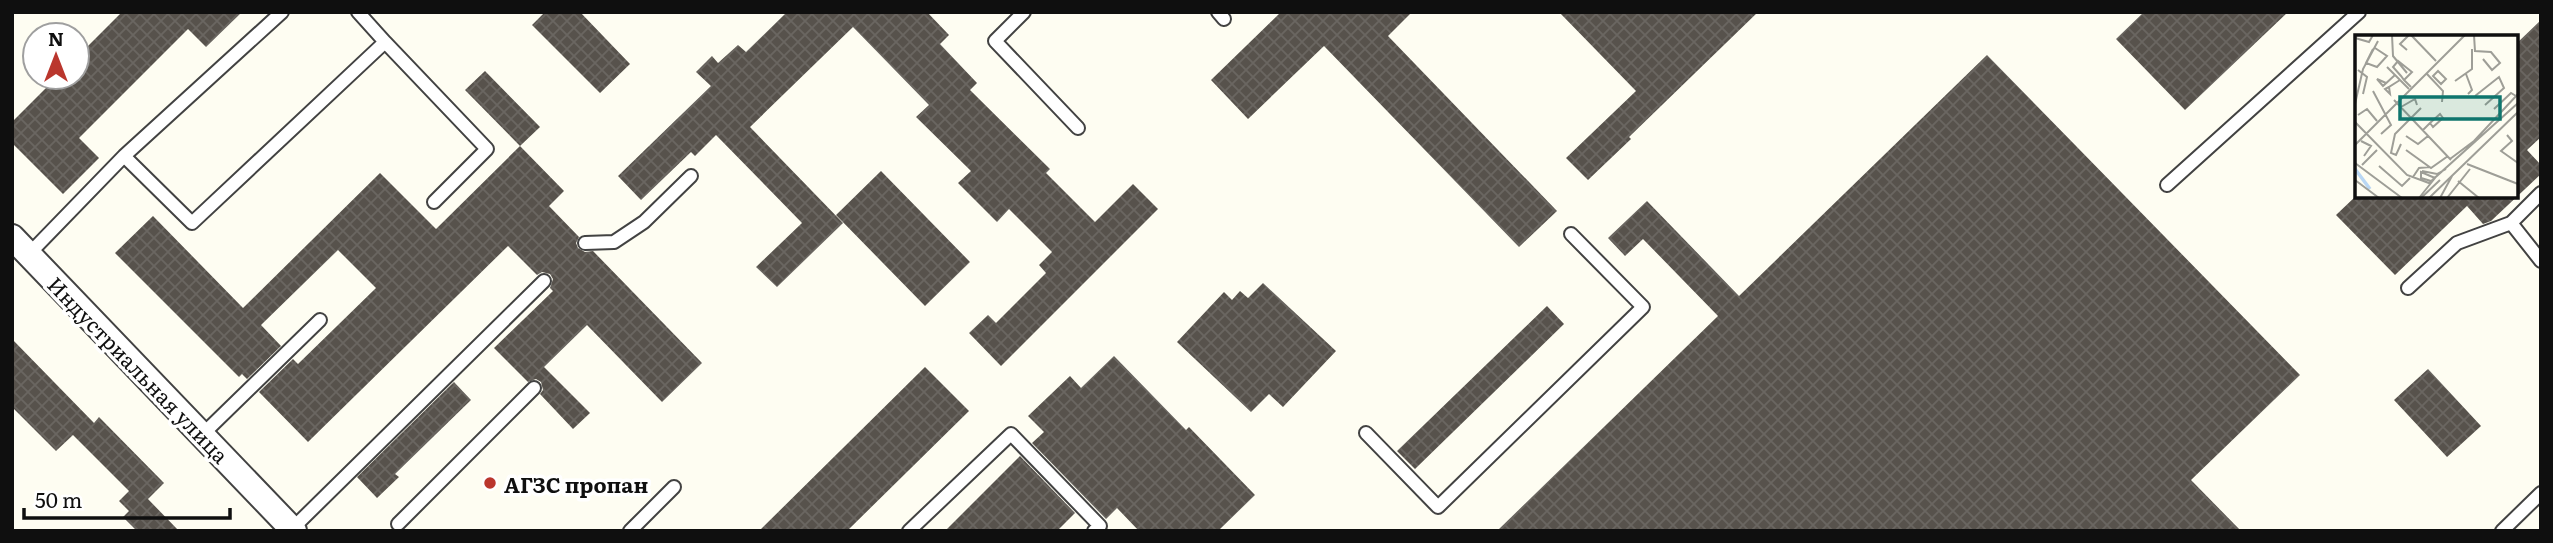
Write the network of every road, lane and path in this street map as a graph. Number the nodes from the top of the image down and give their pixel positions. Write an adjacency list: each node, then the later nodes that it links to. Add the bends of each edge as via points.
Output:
1 (282, 12): 7 (lane)
2 (358, 12): 5 (lane)
3 (1024, 12): 6 (lane, via 995,41)
4 (2359, 12): 9 (lane)
5 (385, 42): 7 (lane, via 192,223); 11 (lane, via 487,149)
6 (1078, 128)
7 (124, 156): 15 (lane)
8 (691, 176): 14 (lane, via 644,222 614,242)
9 (2167, 185)
10 (2541, 193): 12 (lane)
11 (434, 202)
12 (2511, 223): 16 (lane); 18 (lane, via 2457,243)
13 (1571, 233): 21 (lane, via 1643,307 1438,507)
14 (584, 243)
15 (20, 245): 22 (street, Индустриальная улица)
16 (2541, 261)
17 (544, 281): 26 (lane)
18 (2408, 288)
19 (320, 320): 22 (lane)
20 (534, 388): 25 (lane)
21 (1366, 433)
22 (202, 435): 26 (street, Индустриальная улица)
23 (674, 487): 27 (lane)
24 (2541, 494): 30 (lane)
25 (398, 529)
26 (292, 530)
27 (630, 531)
28 (909, 531): 29 (lane, via 1011,433 1100,526)
29 (1094, 531)
30 (2502, 531)

